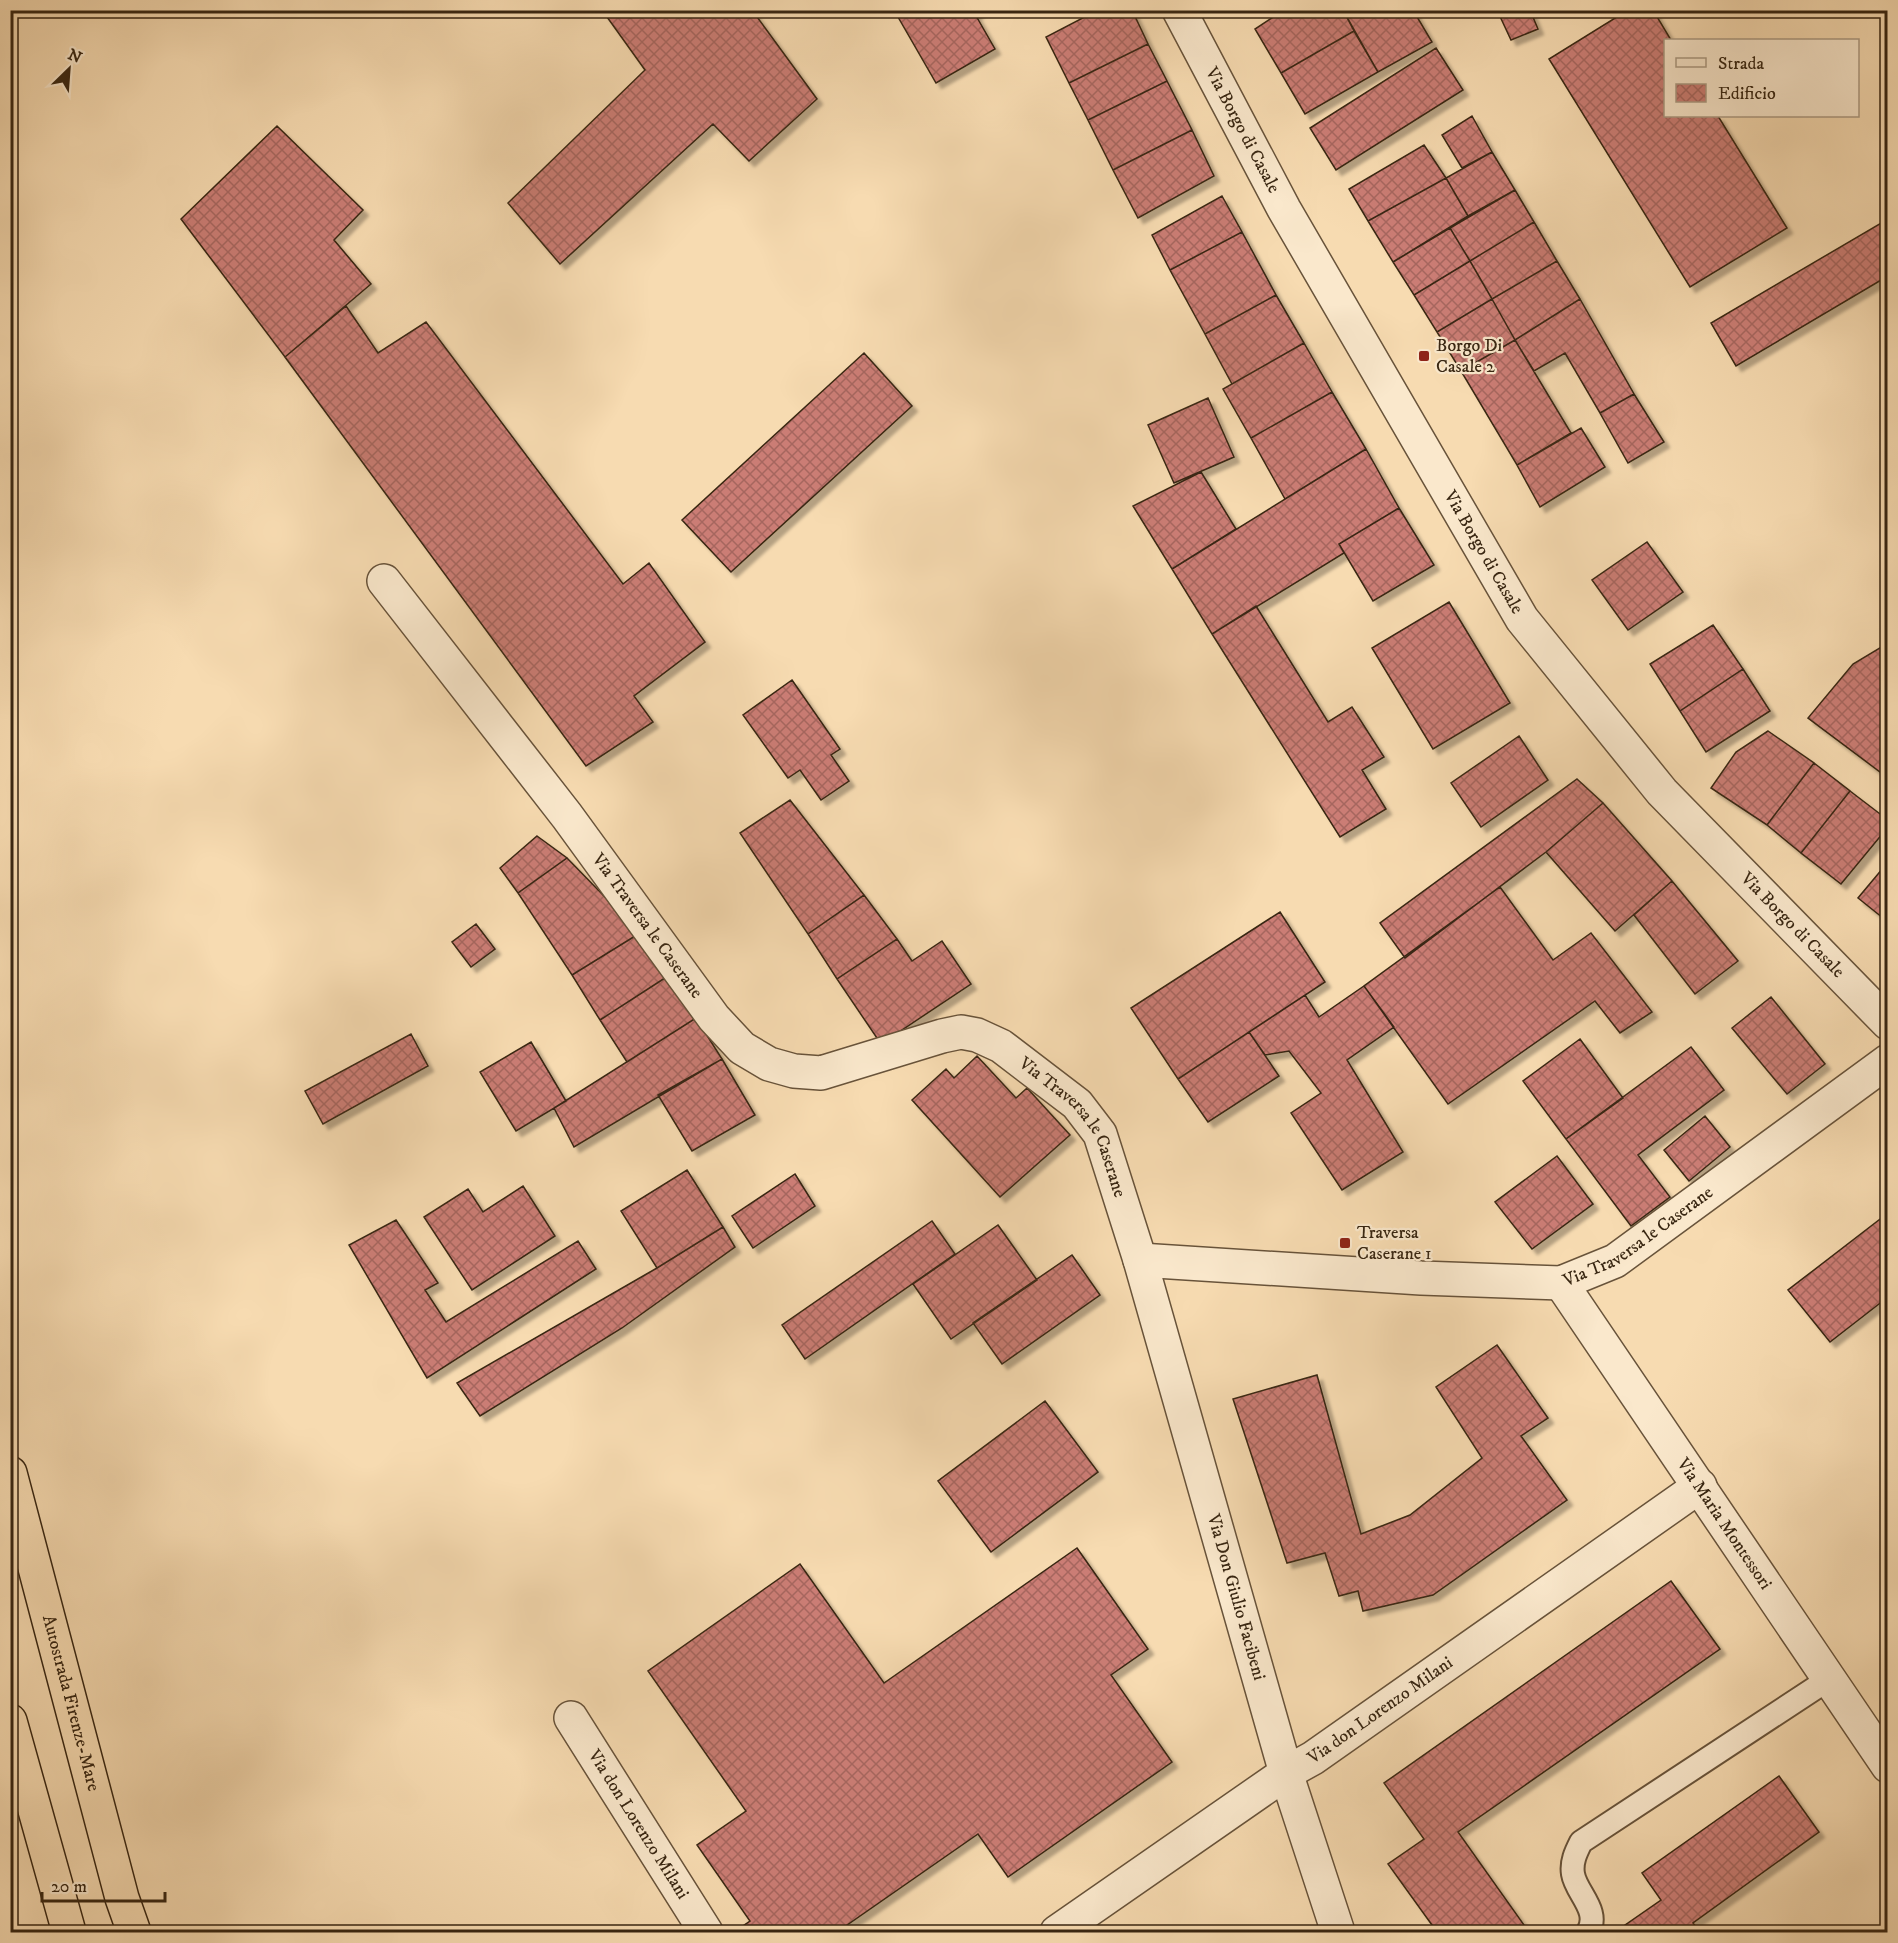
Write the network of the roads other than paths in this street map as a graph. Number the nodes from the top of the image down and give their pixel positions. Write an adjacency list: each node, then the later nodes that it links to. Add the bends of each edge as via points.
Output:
1 (1179, 10): 3 (street, Via Borgo di Casale, via 1284,209 1522,619 1662,792)
2 (384, 582): 5 (street, Via Traversa le Caserane, via 567,816 714,1018 742,1048 769,1064 822,1073 961,1032 1001,1046 1077,1104 1100,1134)
3 (1887, 1023)
4 (1887, 1060): 6 (street, Via Traversa le Caserane, via 1615,1261)
5 (1140, 1260): 6 (street, Via Traversa le Caserane); 13 (street, Via Don Giulio Facibeni)
6 (1561, 1283): 8 (street, Via Maria Montessori)
7 (10, 1473): 15 (highway, Autostrada Firenze-Mare)
8 (1700, 1485): 9 (street, Via Maria Montessori); 13 (street, Via don Lorenzo Milani, via 1322,1752)
9 (1829, 1679): 12 (street, Via Maria Montessori); 19 (lane, via 1581,1842 1573,1857 1573,1876 1589,1905)
10 (571, 1718): 16 (street, Via don Lorenzo Milani)
11 (10, 1721): 14 (highway)
12 (1887, 1766)
13 (1286, 1773): 17 (street, Via don Lorenzo Milani); 18 (street, Via Don Giulio Facibeni)
14 (69, 1932)
15 (134, 1932)
16 (706, 1932)
17 (1057, 1932)
18 (1338, 1932)
19 (1588, 1932)

